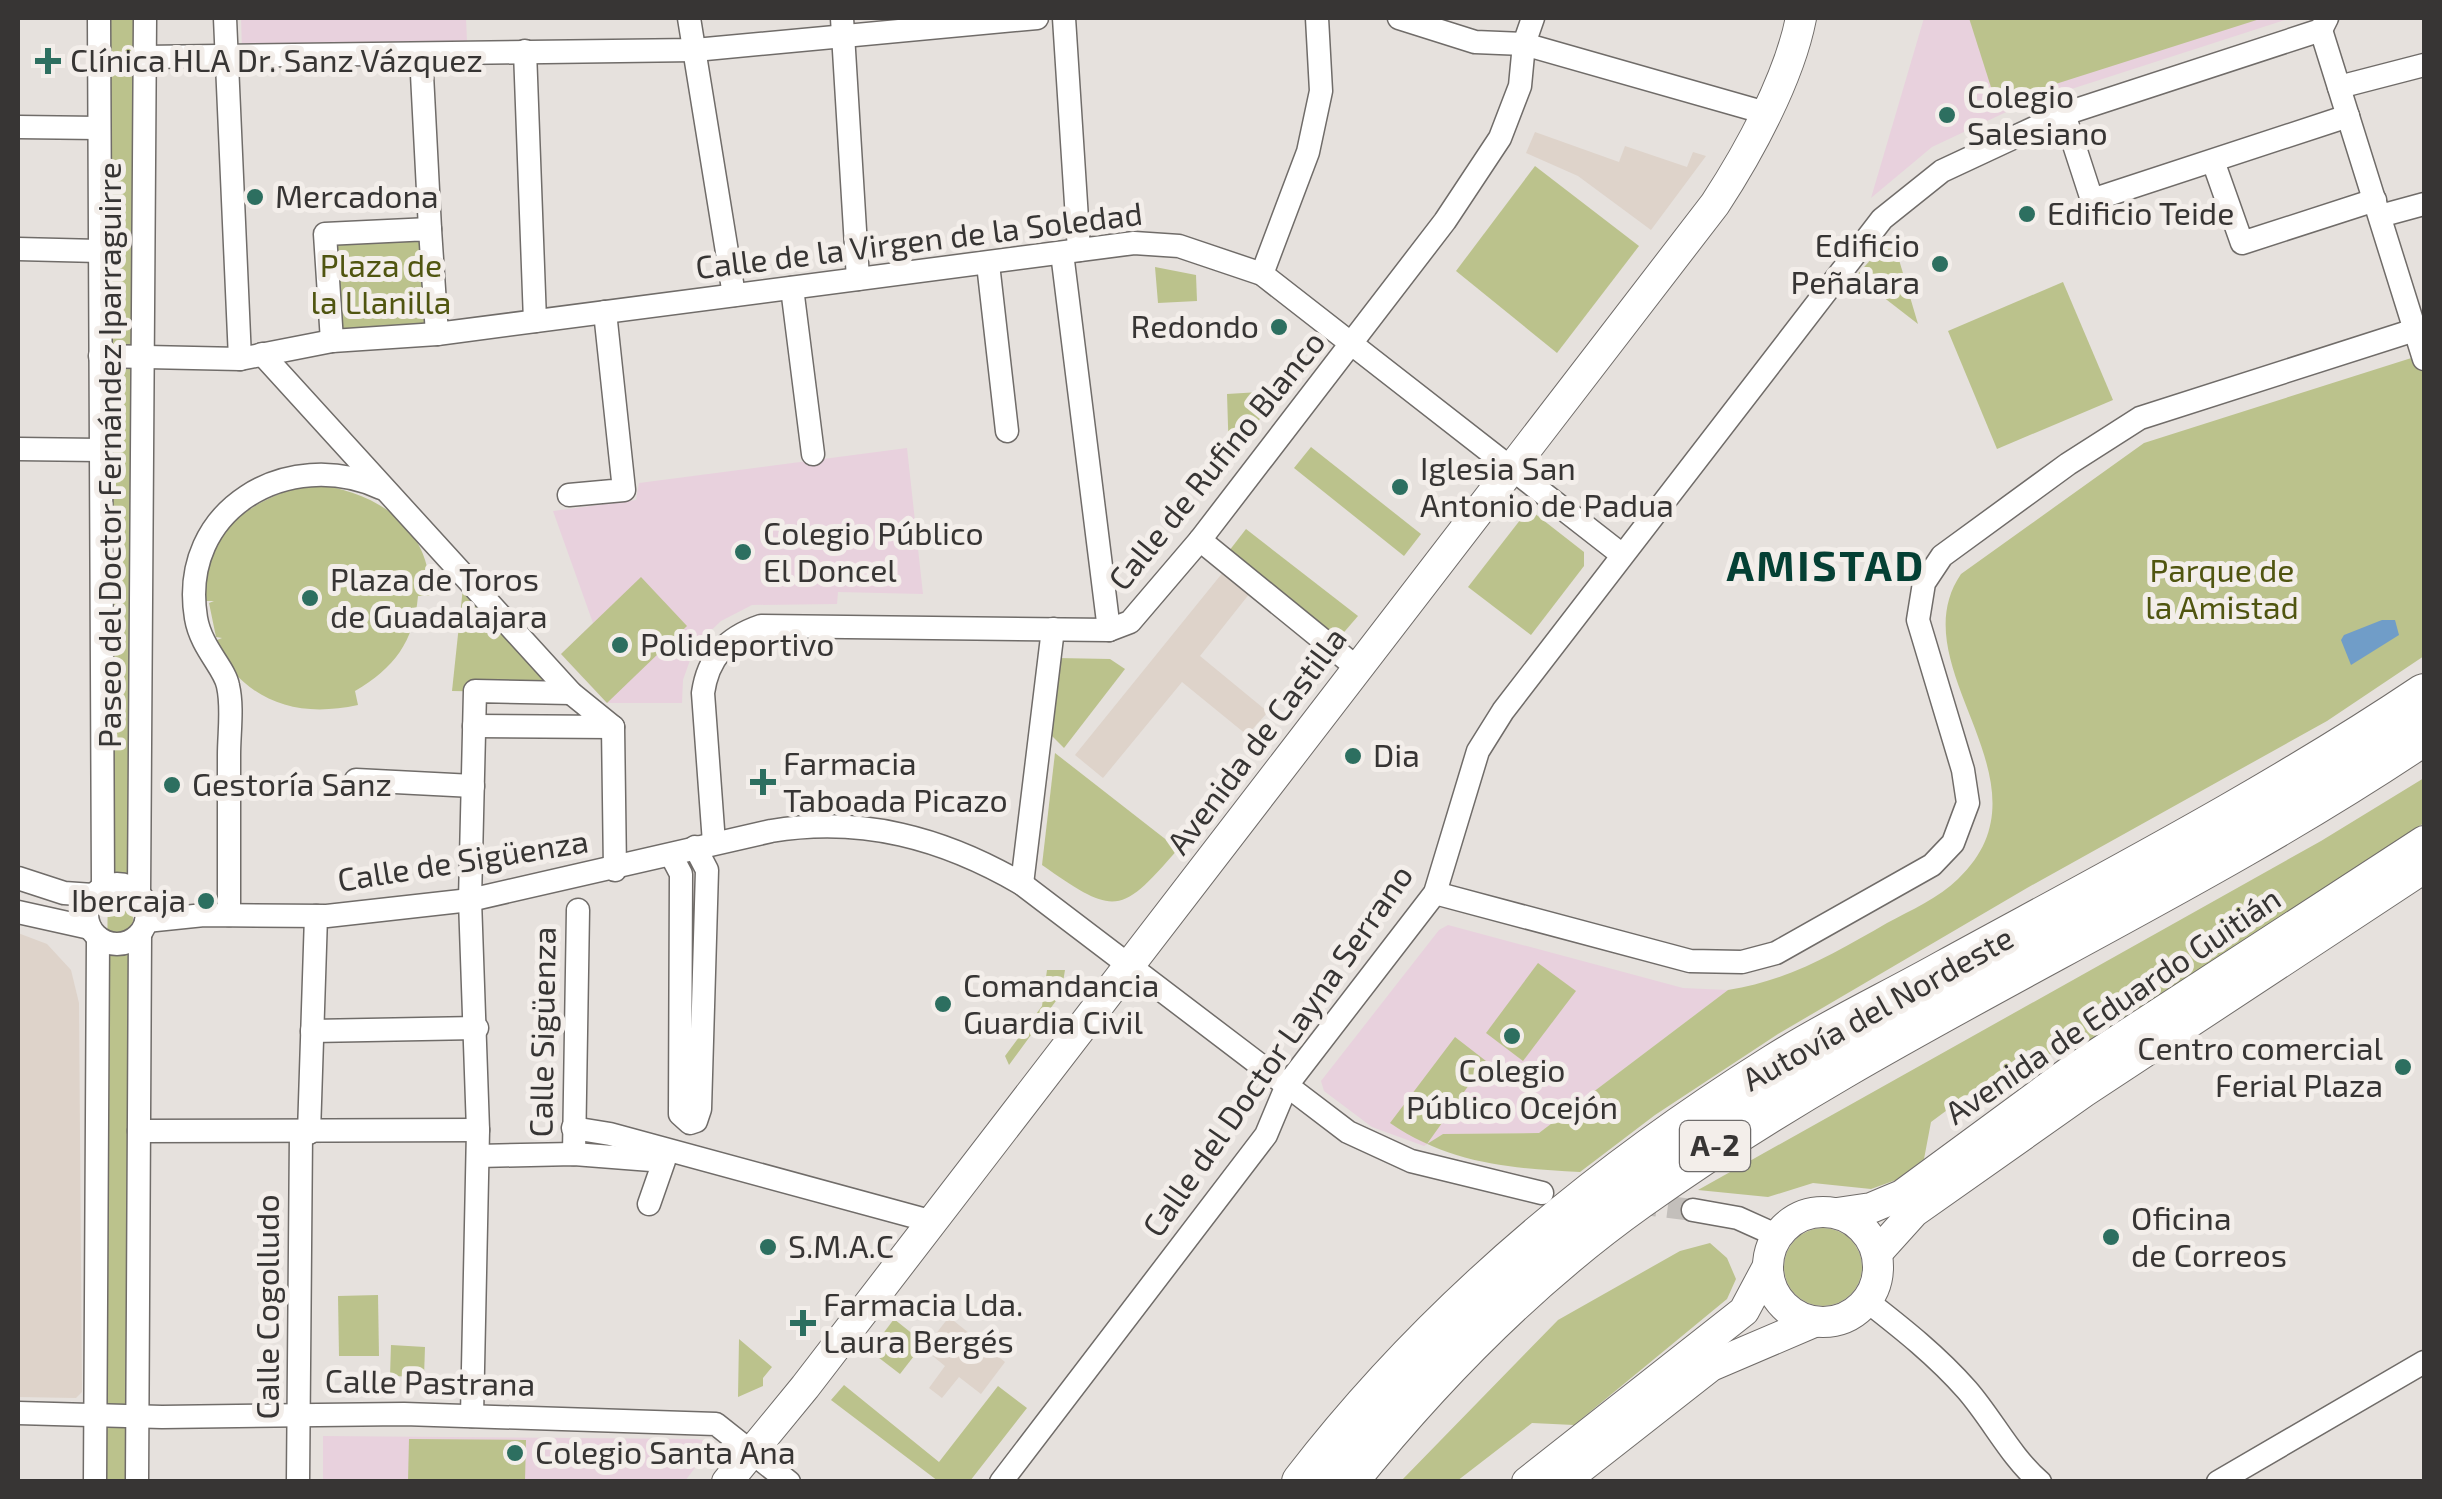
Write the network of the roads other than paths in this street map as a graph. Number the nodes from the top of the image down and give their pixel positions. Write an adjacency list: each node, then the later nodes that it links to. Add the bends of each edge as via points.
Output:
1 (99, 18): 25 (street, Paseo del Doctor Fernández Iparraguirre)
2 (146, 18): 17 (street, Paseo del Doctor Fernández Iparraguirre)
3 (225, 18): 18 (street)
4 (688, 18): 14 (street)
5 (1037, 18): 12 (street)
6 (1064, 18): 32 (street)
7 (1317, 18): 34 (street, via 1321,91 1308,152)
8 (1399, 18): 13 (street, via 1475,42)
9 (1533, 18): 13 (street, Calle de Rufino Blanco)
10 (1801, 18): 21 (street, Avenida de Castilla)
11 (2324, 24): 20 (street); 22 (street, Calle del Doctor Layna Serrano)
12 (842, 27): 14 (street); 35 (street)
13 (1524, 44): 21 (street); 43 (street, Calle de Rufino Blanco, via 1520,86 1500,138)
14 (695, 50): 15 (street); 37 (street)
15 (525, 51): 16 (street); 39 (street)
16 (422, 56): 18 (street); 29 (street)
17 (144, 57): 18 (street); 45 (street, Paseo del Doctor Fernández Iparraguirre)
18 (228, 59): 46 (street)
19 (2424, 64): 20 (street)
20 (2339, 87): 23 (street)
21 (1766, 112): 52 (street, Avenida de Castilla, via 1715,204)
22 (2064, 114): 26 (street, via 2092,200); 56 (street, Calle del Doctor Layna Serrano, via 1942,170 1882,219)
23 (2348, 116): 26 (street); 28 (street)
24 (18, 128): 25 (street)
25 (99, 128): 31 (street, Paseo del Doctor Fernández Iparraguirre)
26 (2213, 161): 28 (street, via 2242,243)
27 (2424, 204): 28 (street)
28 (2377, 208): 40 (street)
29 (430, 229): 41 (street); 42 (street, via 325,234)
30 (18, 249): 31 (street)
31 (99, 250): 44 (street, Paseo del Doctor Fernández Iparraguirre)
32 (1070, 252): 33 (street, Calle de la Virgen de la Soledad); 34 (street, Calle de la Virgen de la Soledad, via 1179,246); 58 (street)
33 (988, 264): 35 (street, Calle de la Virgen de la Soledad); 48 (street)
34 (1262, 274): 43 (street, Calle de la Virgen de la Soledad)
35 (858, 279): 36 (street, Calle de la Virgen de la Soledad)
36 (792, 288): 37 (street, Calle de la Virgen de la Soledad); 51 (street)
37 (734, 295): 38 (street, Calle de la Virgen de la Soledad)
38 (605, 312): 39 (street, Calle de la Virgen de la Soledad); 54 (street, via 624,490)
39 (535, 320): 41 (street, Calle de la Virgen de la Soledad)
40 (2420, 329): 47 (street); 75 (street, via 2140,418 1942,556 1924,584 1918,620 1963,770 1965,816 1944,855 1858,907 1776,953 1718,964)
41 (436, 334): 42 (street, Calle de la Virgen de la Soledad)
42 (332, 340): 46 (street, Calle de la Virgen de la Soledad)
43 (1353, 344): 52 (street, Calle de la Virgen de la Soledad); 55 (street, Calle de Rufino Blanco)
44 (100, 356): 45 (street, Calle de la Virgen de la Soledad); 50 (street, Paseo del Doctor Fernández Iparraguirre)
45 (145, 357): 46 (street, Calle de la Virgen de la Soledad); 76 (street, Paseo del Doctor Fernández Iparraguirre)
46 (251, 357): 53 (street)
47 (2424, 358)
48 (1006, 431)
49 (18, 450): 50 (street)
50 (100, 450): 74 (street, Paseo del Doctor Fernández Iparraguirre)
51 (813, 454)
52 (1512, 470): 56 (street, Calle de la Virgen de la Soledad); 59 (street, Avenida de Castilla)
53 (385, 490): 60 (street); 80 (street, via 341,474 294,474 251,494 217,526 202,554 196,616 202,641 228,684)
54 (569, 495)
55 (1200, 540): 58 (street, Calle de Rufino Blanco, via 1130,622); 59 (street)
56 (1621, 554): 75 (street, Calle del Doctor Layna Serrano, via 1478,751)
57 (1054, 629): 58 (street, Calle de Rufino Blanco); 68 (street, Calle de Rufino Blanco, via 761,626 742,632 716,655 702,694); 73 (street)
58 (1109, 630)
59 (1356, 667): 85 (street, Avenida de Castilla)
60 (571, 692): 62 (street, via 475,691); 63 (street)
61 (2424, 694): 118 (highway, Autovía del Nordeste / A-2, via 2334,755 1779,1061 1684,1123 1543,1230 1465,1301 1396,1369)
62 (474, 726): 63 (street); 66 (street)
63 (612, 727): 71 (street)
64 (2424, 735): 119 (highway, Autovía del Nordeste / A-2, via 2150,900 1801,1091 1636,1200 1486,1326)
65 (356, 780): 66 (street)
66 (472, 786): 77 (street)
67 (2424, 842): 98 (street, Avenida de Eduardo Guitián, via 2069,1072 1902,1195)
68 (705, 845): 69 (street, Calle de Sigüenza); 69 (street, via 700,1109 690,1122 680,1114 681,874); 73 (street, Calle de Sigüenza, via 818,823 852,825 946,846)
69 (671, 855): 71 (street, Calle de Sigüenza)
70 (2424, 868): 101 (street, Avenida de Eduardo Guitián, via 2084,1092 1914,1212)
71 (615, 870): 77 (street, Calle de Sigüenza)
72 (18, 878): 74 (street, via 64,894)
73 (1022, 884): 85 (street, Calle de Sigüenza)
74 (98, 891): 76 (street, via 119,883); 84 (street, via 87,911)
75 (1435, 893): 88 (street, Calle del Doctor Layna Serrano)
76 (141, 895): 81 (street, Calle de Sigüenza); 83 (street)
77 (470, 900): 82 (street, Calle de Sigüenza); 86 (street)
78 (578, 910): 89 (street, Calle Sigüenza)
79 (18, 912): 84 (street)
80 (229, 914): 81 (street, Calle de Sigüenza); 82 (street, Calle de Sigüenza)
81 (204, 915): 83 (street, Calle de Sigüenza)
82 (316, 916): 87 (street, Calle Cogolludo)
83 (143, 928): 84 (street, via 121,944); 91 (street)
84 (94, 933): 107 (street)
85 (1130, 963): 88 (street, Calle de Sigüenza); 99 (street, Avenida de Castilla)
86 (476, 1028): 87 (street); 90 (street)
87 (312, 1031): 92 (street, Calle Cogolludo)
88 (1288, 1086): 95 (street, Calle de Sigüenza, via 1348,1132 1385,1150); 117 (street, Calle del Doctor Layna Serrano, via 1266,1135)
89 (574, 1128): 93 (street, Calle Sigüenza); 99 (street)
90 (478, 1130): 92 (street); 94 (street)
91 (140, 1131): 92 (street); 110 (street)
92 (305, 1133): 108 (street, Calle Cogolludo)
93 (574, 1154): 94 (street, Calle Sigüenza); 96 (street, Calle Sigüenza, via 664,1161)
94 (478, 1156): 109 (street)
95 (1542, 1193)
96 (649, 1204)
97 (1693, 1210): 100 (street, via 1738,1218)
98 (1836, 1213): 100 (street, via 1804,1216); 101 (street, via 1869,1235)
99 (930, 1221): 111 (street, Avenida de Castilla)
100 (1778, 1236): 102 (street)
101 (1877, 1254): 103 (street, via 1878,1278)
102 (1768, 1266): 104 (street, via 1776,1296); 120 (street, via 1744,1312)
103 (1868, 1301): 104 (street, via 1834,1322); 122 (street, via 1945,1367)
104 (1814, 1322): 121 (street, via 1711,1366)
105 (2424, 1362): 123 (street)
106 (18, 1413): 107 (street, Calle Pastrana)
107 (96, 1414): 110 (street, Calle Pastrana); 112 (street)
108 (300, 1414): 109 (street, Calle Pastrana); 110 (street, Calle Pastrana); 114 (street, Calle Cogolludo)
109 (472, 1416): 111 (street, Calle Pastrana, via 716,1424)
110 (137, 1417): 113 (street)
111 (754, 1453): 115 (street, Avenida de Castilla); 116 (street, Calle Pastrana)
112 (96, 1482)
113 (137, 1482)
114 (298, 1482)
115 (728, 1482)
116 (789, 1482)
117 (1001, 1482)
118 (1302, 1482)
119 (1347, 1482)
120 (1527, 1482)
121 (1563, 1482)
122 (2040, 1482)
123 (2218, 1482)

